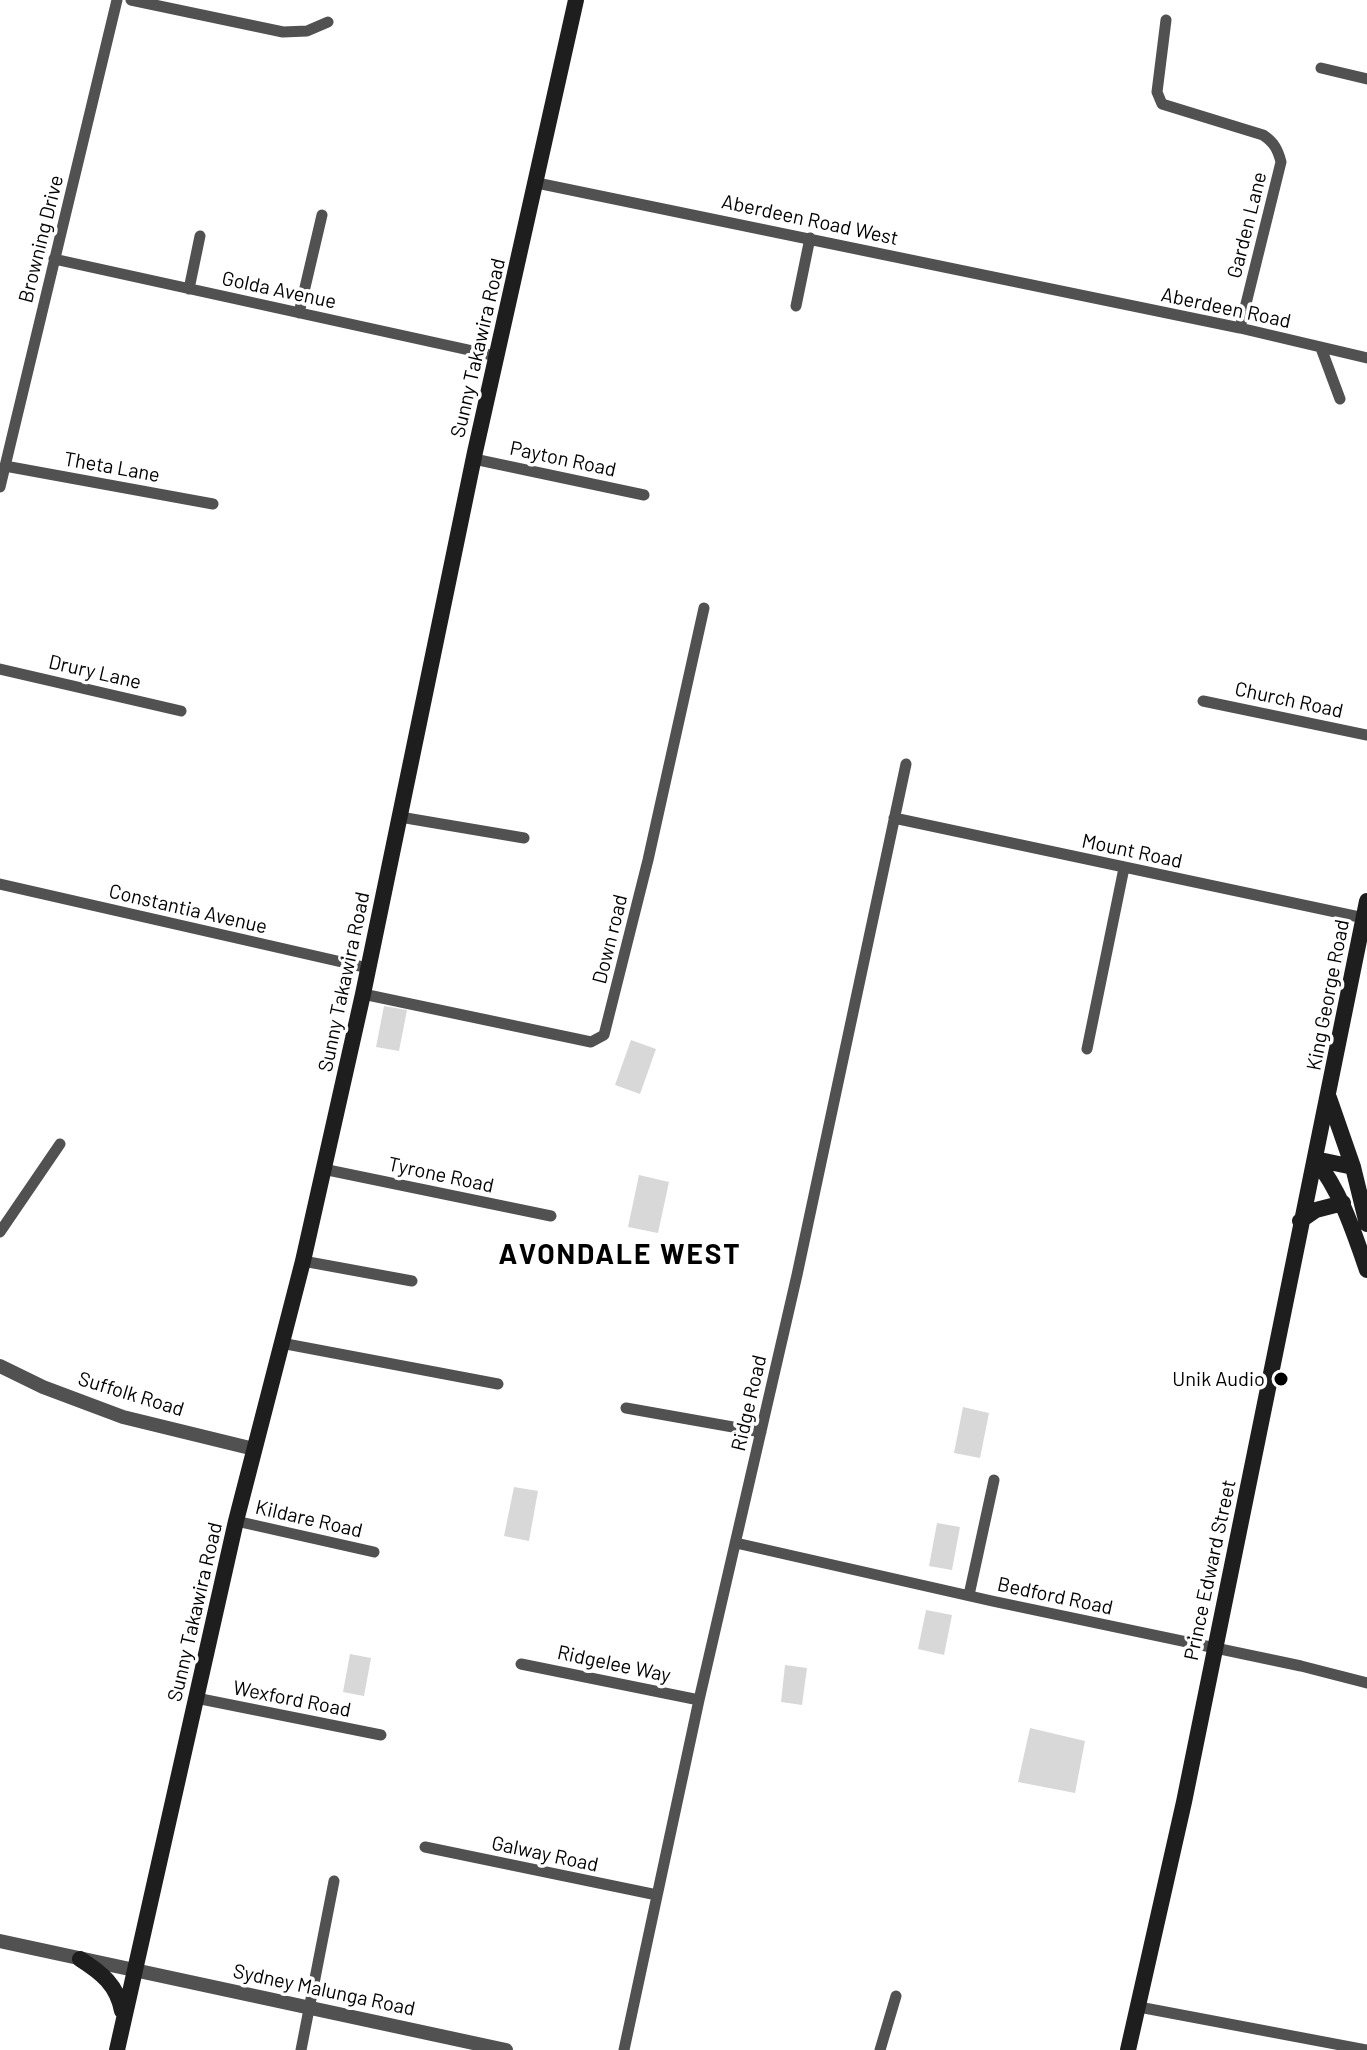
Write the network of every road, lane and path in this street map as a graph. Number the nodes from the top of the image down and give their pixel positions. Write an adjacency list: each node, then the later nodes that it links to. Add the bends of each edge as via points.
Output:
1 (117, 0): 12 (street, Browning Drive)
2 (131, 0): 5 (street, via 283,32 307,31)
3 (576, 0): 8 (main road, Sunny Takawira Road)
4 (1166, 20): 17 (street, Garden Lane, via 1157,92 1162,104 1263,135 1279,153)
5 (328, 22)
6 (1321, 68): 7 (street)
7 (1367, 79)
8 (537, 183): 11 (street, Aberdeen Road West); 19 (main road, Sunny Takawira Road)
9 (322, 215): 16 (street)
10 (200, 236): 13 (street)
11 (810, 238): 14 (street, Aberdeen Road West); 15 (street)
12 (54, 259): 13 (street, Golda Avenue); 23 (street, Browning Drive)
13 (189, 289): 16 (street, Golda Avenue)
14 (1076, 295): 17 (street, Aberdeen Road)
15 (796, 306)
16 (299, 313): 19 (street, Golda Avenue)
17 (1240, 328): 18 (street, Aberdeen Road)
18 (1321, 348): 20 (street, Aberdeen Road); 21 (street)
19 (496, 356): 22 (main road, Sunny Takawira Road)
20 (1367, 358)
21 (1340, 399)
22 (474, 459): 25 (street, Payton Road); 33 (main road, Sunny Takawira Road)
23 (5, 466): 24 (street, Browning Drive); 26 (street, Theta Lane)
24 (0, 487)
25 (644, 495)
26 (213, 504)
27 (704, 608): 41 (street, Down road, via 604,1035 591,1042)
28 (0, 669): 30 (street, Drury Lane)
29 (1203, 701): 31 (street, Church Road)
30 (181, 711)
31 (1367, 735)
32 (906, 764): 34 (street, Ridge Road)
33 (400, 817): 35 (street); 40 (main road, Sunny Takawira Road)
34 (894, 818): 36 (street, Mount Road); 60 (street, Ridge Road)
35 (524, 838)
36 (1124, 868): 39 (street, Mount Road); 42 (street)
37 (0, 884): 40 (street, Constantia Avenue)
38 (1367, 901): 39 (main road, King George Road)
39 (1364, 918): 43 (main road, King George Road)
40 (368, 968): 41 (main road, Sunny Takawira Road)
41 (363, 994): 47 (main road, Sunny Takawira Road)
42 (1087, 1049)
43 (1328, 1096): 45 (main road, Prince Edward Street); 46 (main road)
44 (60, 1144): 52 (street)
45 (1315, 1159): 46 (main road); 48 (main road); 50 (main road, Prince Edward Street)
46 (1353, 1167): 51 (main road)
47 (323, 1169): 49 (street, Tyrone Road); 53 (main road, Sunny Takawira Road)
48 (1343, 1203): 50 (main road, via 1326,1205); 54 (main road)
49 (551, 1216)
50 (1300, 1221): 67 (main road, Prince Edward Street)
51 (1367, 1224)
52 (0, 1232)
53 (303, 1261): 55 (street); 56 (main road, Sunny Takawira Road)
54 (1367, 1270)
55 (412, 1281)
56 (281, 1343): 58 (street); 61 (main road, Sunny Takawira Road)
57 (0, 1366): 61 (street, Suffolk Road, via 123,1417)
58 (498, 1384)
59 (626, 1408): 60 (street)
60 (761, 1432): 64 (street, Ridge Road)
61 (254, 1449): 63 (main road, Sunny Takawira Road)
62 (994, 1480): 66 (street)
63 (236, 1521): 65 (street, Kildare Road); 70 (main road, Sunny Takawira Road)
64 (736, 1543): 66 (street, Bedford Road); 71 (street, Ridge Road)
65 (374, 1552)
66 (969, 1595): 67 (street, Bedford Road)
67 (1214, 1647): 69 (street, Bedford Road); 81 (main road, Prince Edward Street)
68 (521, 1664): 71 (street, Ridgelee Way)
69 (1367, 1683)
70 (196, 1698): 72 (street, Wexford Road); 78 (main road, Sunny Takawira Road)
71 (699, 1700): 75 (street, Ridge Road)
72 (381, 1735)
73 (425, 1847): 75 (street, Galway Road)
74 (334, 1881): 80 (street)
75 (657, 1895): 86 (street, Ridge Road)
76 (0, 1941): 77 (street, Sydney Malunga Road)
77 (80, 1959): 78 (street, Sydney Malunga Road); 82 (main road, via 105,1976)
78 (134, 1969): 80 (street, Sydney Malunga Road); 82 (main road, Sunny Takawira Road)
79 (896, 1996): 87 (street)
80 (308, 2007): 84 (street); 85 (street, Sydney Malunga Road)
81 (1139, 2007): 88 (main road, Prince Edward Street); 89 (street)
82 (123, 2017): 83 (main road, Sunny Takawira Road)
83 (117, 2050)
84 (301, 2050)
85 (506, 2050)
86 (624, 2050)
87 (880, 2050)
88 (1128, 2050)
89 (1367, 2050)

